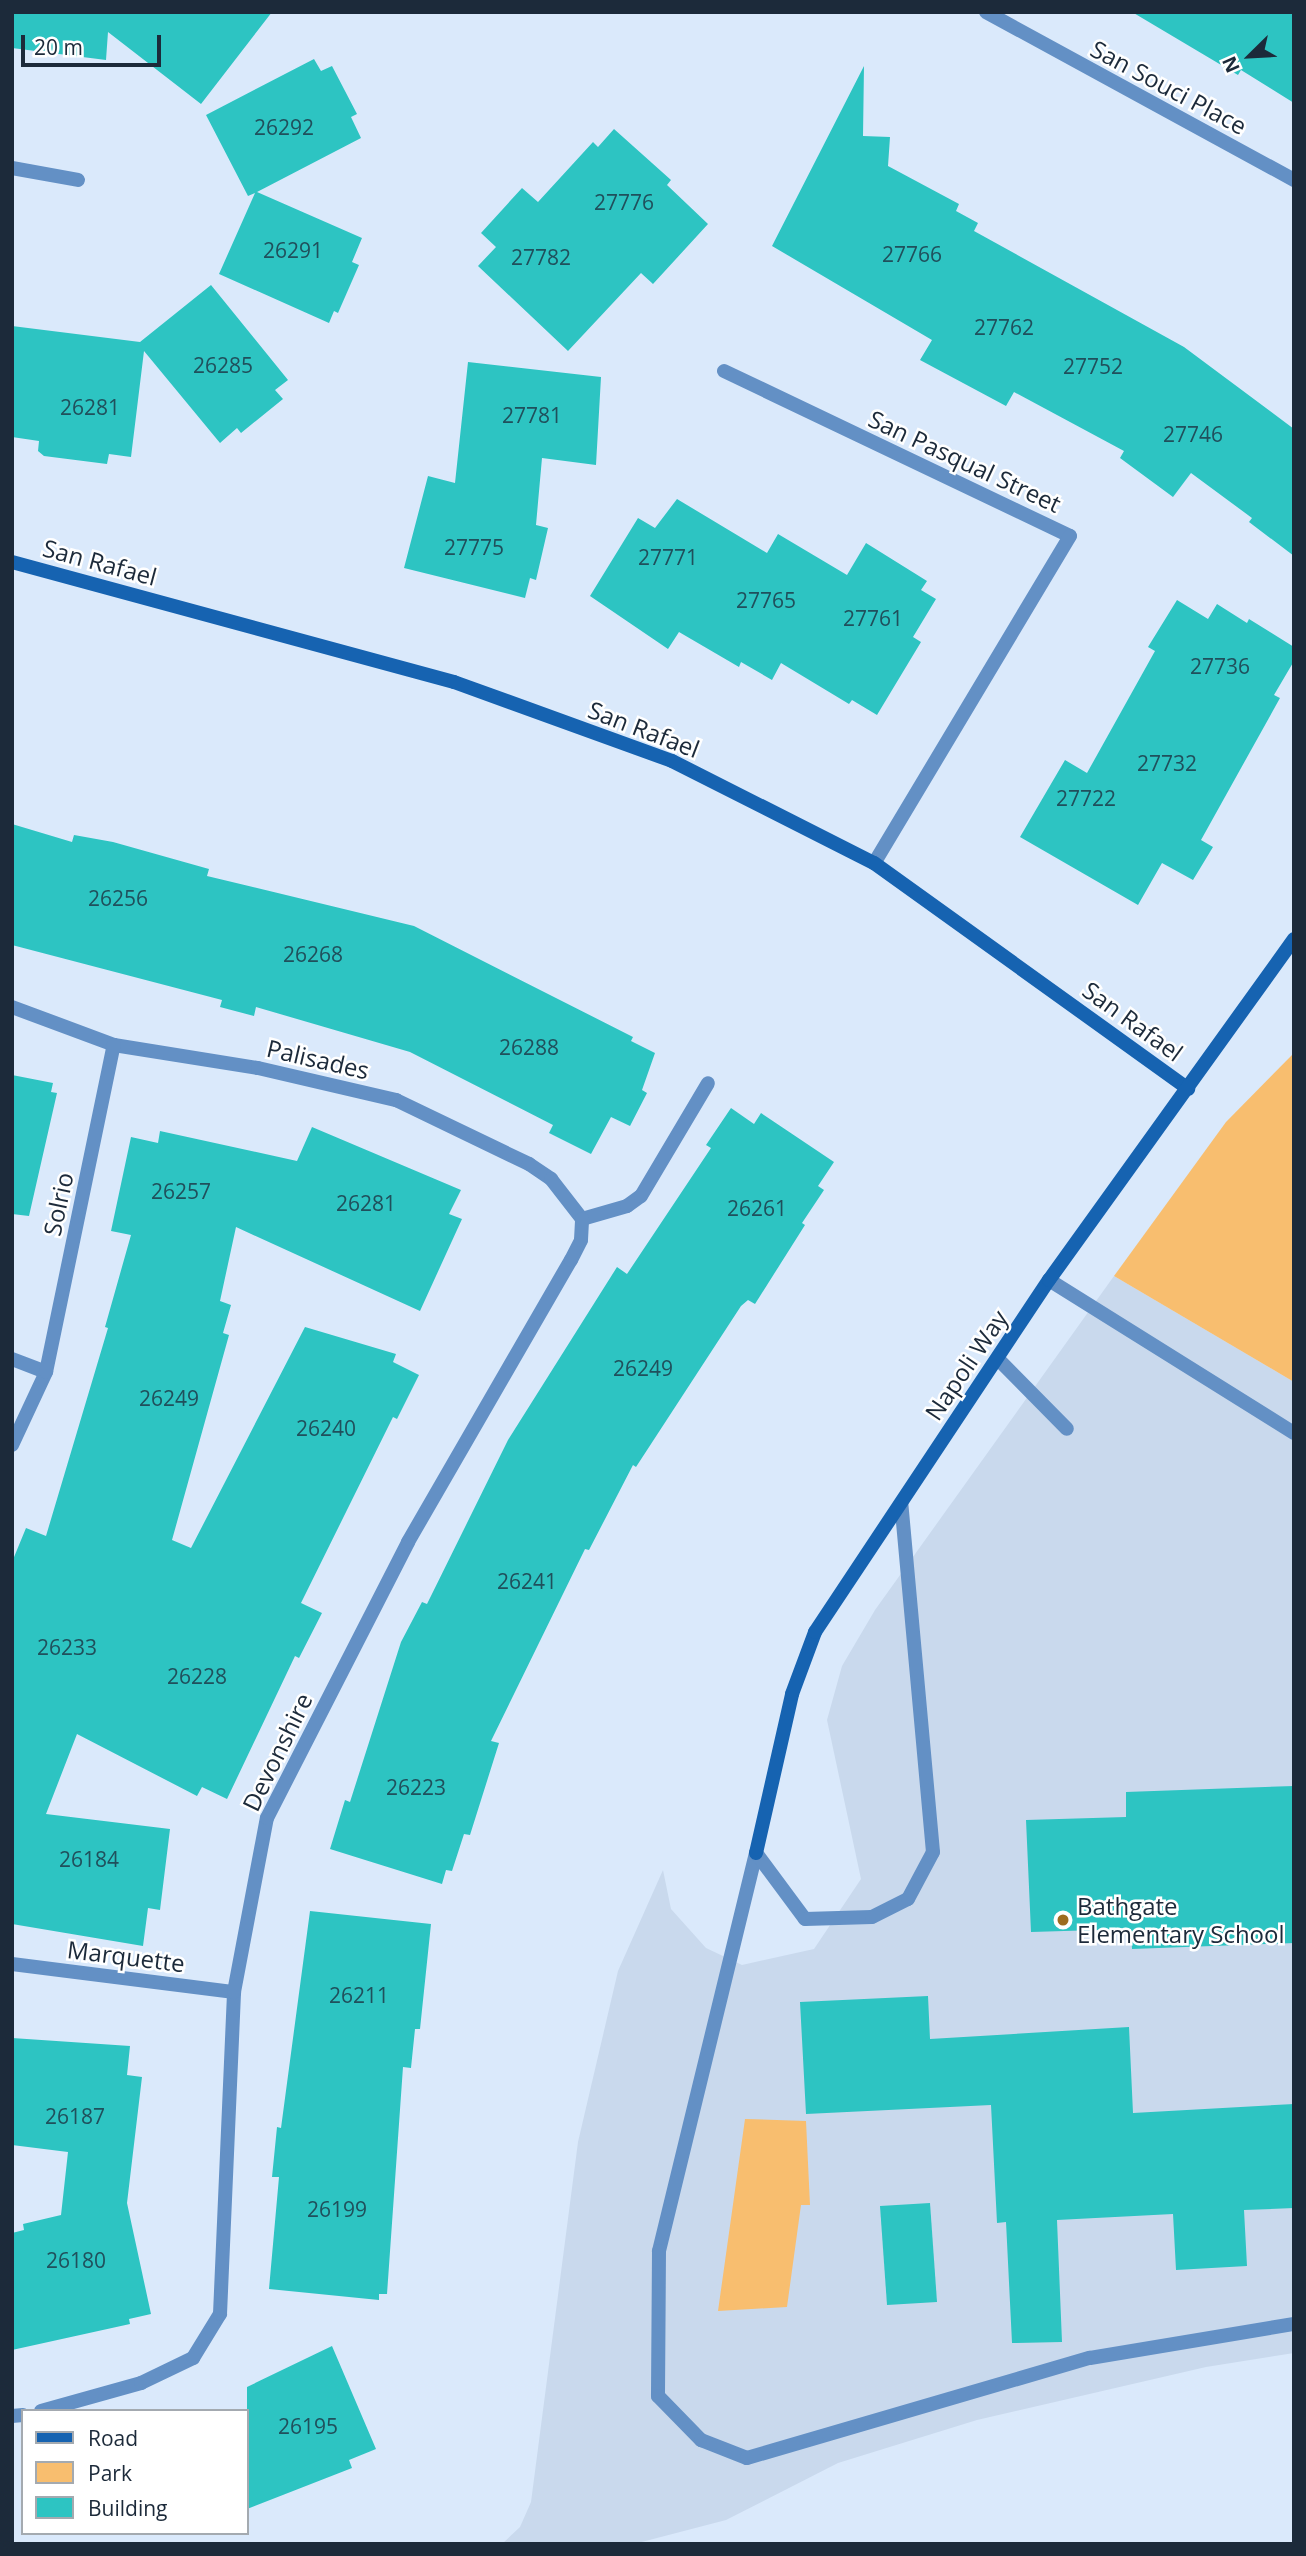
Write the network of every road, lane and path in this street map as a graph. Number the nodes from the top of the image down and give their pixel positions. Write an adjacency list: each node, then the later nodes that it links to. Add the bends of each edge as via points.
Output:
1 (986, 12): 4 (street, San Souci Place)
2 (12, 169): 3 (street)
3 (78, 180)
4 (1294, 180)
5 (724, 371): 7 (street, San Pasqual Street, via 1070,536)
6 (12, 562): 7 (street, San Rafael, via 454,682 671,761)
7 (874, 863): 12 (street, San Rafael)
8 (1294, 939): 12 (street, Napoli Way)
9 (12, 1007): 10 (street, Palisades)
10 (114, 1045): 13 (street, Palisades, via 258,1068 396,1100 529,1164 551,1179); 17 (street, Solrio)
11 (708, 1083): 13 (street, via 641,1196 627,1206)
12 (1188, 1089): 14 (street, Napoli Way)
13 (582, 1219): 24 (street, Devonshire, via 572,1260 408,1542 267,1818)
14 (1049, 1280): 16 (street, Napoli Way); 19 (street)
15 (12, 1359): 17 (street)
16 (998, 1359): 18 (street); 21 (street, Napoli Way)
17 (46, 1372): 20 (street, Solrio)
18 (1067, 1429)
19 (1294, 1433)
20 (12, 1445)
21 (901, 1503): 22 (street, Napoli Way, via 815,1632 802,1661); 22 (street, via 933,1852 908,1899 872,1917 805,1919)
22 (756, 1853): 25 (street, via 659,2251 658,2396 701,2440 747,2458 1090,2358)
23 (12, 1964): 24 (street, Marquette)
24 (234, 1992): 26 (street, Devonshire, via 220,2314 193,2358 141,2383)
25 (1294, 2324)
26 (48, 2409)

